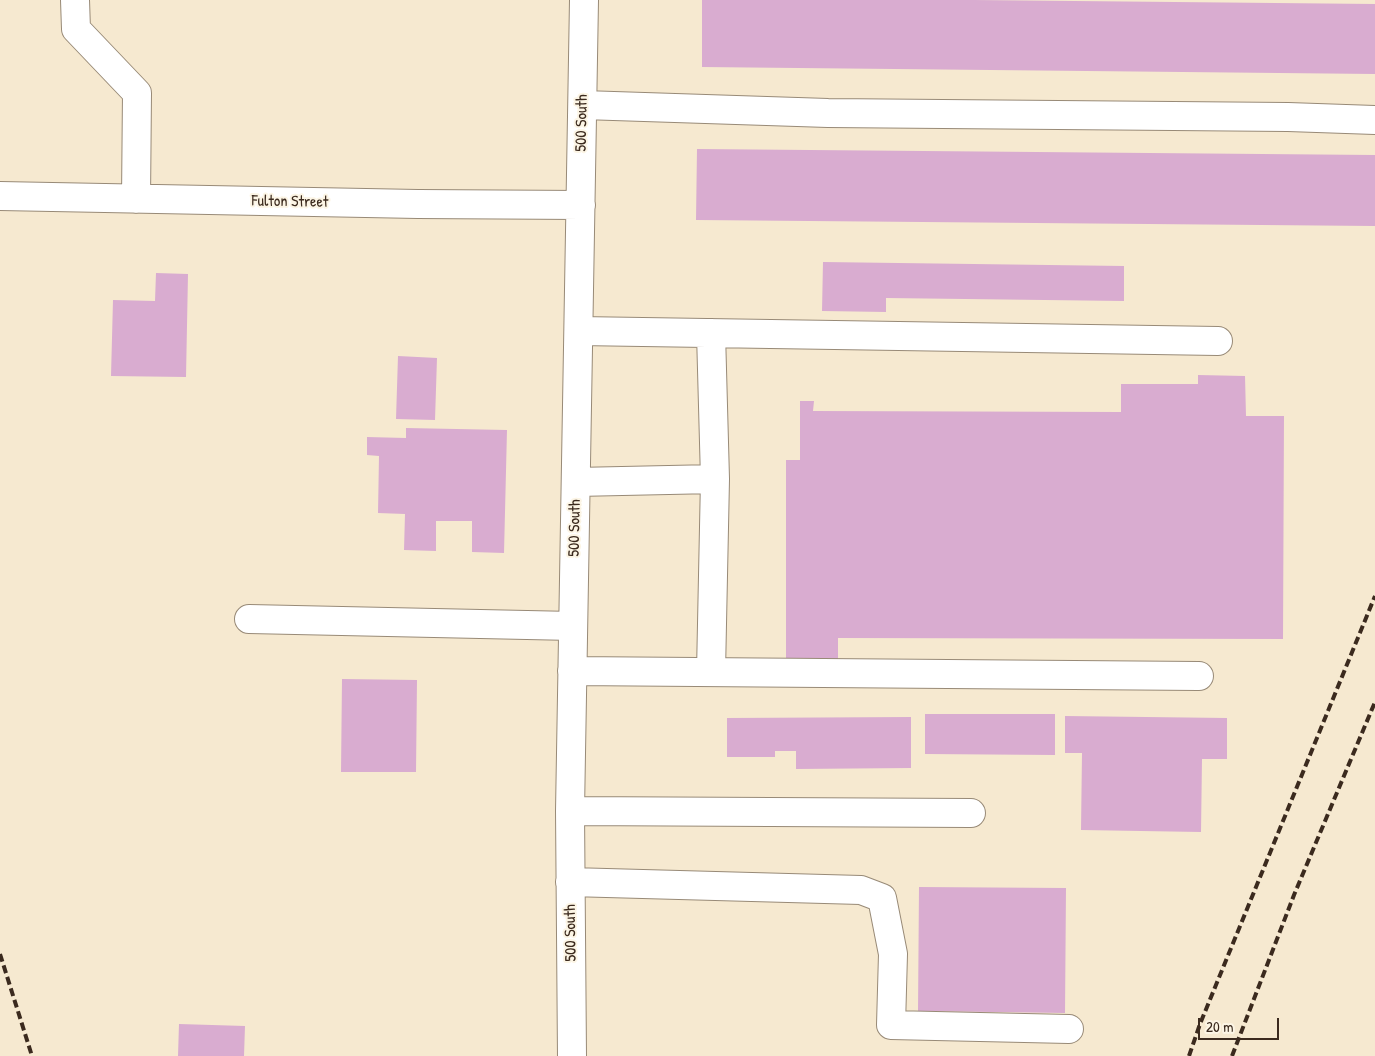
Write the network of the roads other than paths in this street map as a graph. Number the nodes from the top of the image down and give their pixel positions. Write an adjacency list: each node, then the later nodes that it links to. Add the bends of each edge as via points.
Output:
1 (75, 0): 6 (street, via 76,29 137,93)
2 (584, 0): 3 (street, 500 South)
3 (583, 105): 4 (street, via 828,113 1288,116); 7 (street, 500 South)
4 (1375, 120)
5 (0, 196): 6 (street, Fulton Street)
6 (136, 199): 7 (street, Fulton Street)
7 (581, 205): 8 (street, 500 South)
8 (579, 331): 9 (street); 12 (street, 500 South)
9 (711, 334): 10 (street); 11 (street)
10 (1218, 341)
11 (715, 480): 12 (street); 16 (street)
12 (576, 482): 14 (street, 500 South)
13 (249, 619): 14 (street)
14 (573, 626): 15 (street, 500 South)
15 (572, 671): 16 (street); 18 (street, 500 South)
16 (711, 672): 17 (street)
17 (1199, 676)
18 (570, 811): 19 (street); 20 (street, 500 South)
19 (970, 812)
20 (570, 882): 21 (street, via 861,890 882,898 893,954 891,1025); 22 (street, 500 South)
21 (1069, 1029)
22 (572, 1056)

